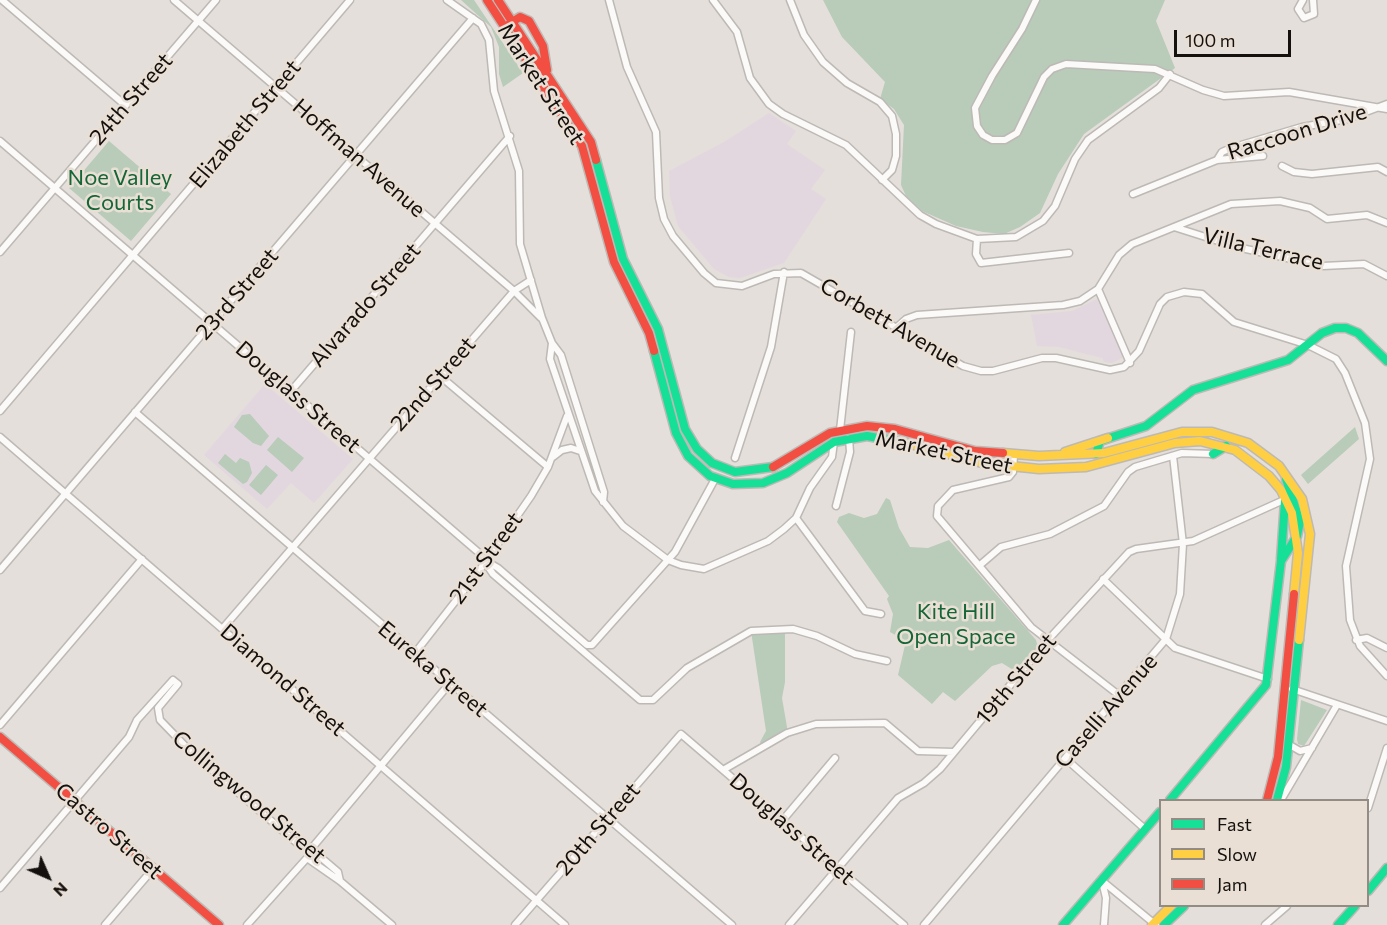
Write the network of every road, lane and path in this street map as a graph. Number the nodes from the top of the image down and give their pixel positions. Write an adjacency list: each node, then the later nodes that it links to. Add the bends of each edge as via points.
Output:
1 (2, 0): 21 (street)
2 (174, 0): 15 (street, Hoffman Avenue)
3 (216, 0): 15 (street, 24th Street)
4 (350, 0): 20 (street, Elizabeth Street)
5 (447, 0): 14 (street)
6 (487, 0): 17 (main road, Market Street)
7 (498, 0): 16 (main road, Market Street)
8 (609, 0): 40 (street, via 627,67 656,132 660,198 664,219 673,236 704,273 723,286 742,286)
9 (713, 0): 30 (street, via 738,32 750,78 770,104 841,141)
10 (790, 0): 30 (street, via 804,35 823,62 847,83 876,99 892,116 895,161)
11 (1036, 0): 19 (street, via 976,104 976,123 983,135 999,141 1017,134 1042,81 1055,67 1130,67)
12 (1303, 0): 13 (street, via 1298,12 1306,18 1314,14)
13 (1313, 0)
14 (473, 18): 23 (street, via 489,40 494,91); 25 (street, 23rd Street)
15 (198, 20): 20 (street, Hoffman Avenue); 21 (street, 24th Street)
16 (512, 21): 17 (main road); 18 (main road, Market Street); 18 (main road, via 523,17 532,26 543,46)
17 (508, 32): 77 (main road, Market Street, via 582,146 611,252 649,333 679,441 698,468)
18 (547, 72): 58 (main road, Market Street, via 591,142 623,259 658,329 683,422 702,455 730,471 761,472 783,464 813,442)
19 (1170, 74): 22 (street, via 1224,96 1289,92); 36 (street, via 1159,88 1088,140 1075,159 1055,206 1043,221 1016,237)
20 (276, 87): 25 (street, Hoffman Avenue); 39 (street, Elizabeth Street)
21 (125, 105): 31 (street, 24th Street)
22 (1385, 107): 27 (street, Raccoon Drive, via 1231,148)
23 (510, 136): 33 (street, Alvarado Street); 42 (street, via 519,171 520,244)
24 (0, 141): 31 (street, Douglass Street)
25 (356, 155): 33 (street, Hoffman Avenue); 46 (street, 23rd Street)
26 (1263, 156): 27 (street)
27 (1217, 160): 32 (street)
28 (1282, 166): 29 (street, via 1312,174 1378,167)
29 (1387, 172)
30 (882, 180): 36 (street, via 920,215)
31 (55, 188): 37 (street, 24th Street); 39 (street, Douglass Street)
32 (1133, 194)
33 (435, 223): 44 (street, Hoffman Avenue); 54 (street, Alvarado Street)
34 (1387, 223): 35 (street, via 1367,215 1327,219 1307,207 1274,201 1226,206)
35 (1173, 226): 41 (street, Villa Terrace, via 1237,248 1323,266 1364,264); 43 (street, via 1123,251)
36 (977, 239): 38 (street, via 975,254 981,262)
37 (0, 252)
38 (1069, 253)
39 (133, 256): 46 (street, Douglass Street); 55 (street, Elizabeth Street)
40 (784, 272): 47 (street, Corbett Avenue, via 806,275); 72 (street, via 771,348)
41 (1387, 276)
42 (531, 280): 44 (street, 22nd Street); 45 (street)
43 (1098, 289): 47 (street, via 1069,304 917,315); 52 (street)
44 (514, 291): 45 (street, Hoffman Avenue); 53 (street, 22nd Street)
45 (542, 318): 49 (street)
46 (212, 323): 54 (street, Douglass Street); 56 (street, 23rd Street)
47 (897, 327): 52 (street, Corbett Avenue, via 967,368 981,371 1042,358 1110,370)
48 (852, 332): 58 (street)
49 (552, 343): 57 (street, via 550,359); 80 (street, via 561,356 604,492)
50 (1308, 345): 51 (main road, via 1329,330 1346,328); 52 (street, via 1234,322 1202,294 1184,292 1167,297 1160,304); 61 (main road, via 1288,360 1198,387 1147,425); 96 (street, via 1340,363 1369,435 1369,469 1346,566 1350,620)
51 (1387, 361)
52 (1130, 363)
53 (440, 376): 70 (street, 22nd Street); 74 (street)
54 (291, 391): 70 (street, Douglass Street)
55 (0, 411)
56 (135, 412): 78 (street, 23rd Street); 85 (street, Eureka Street)
57 (567, 416): 64 (street); 71 (street, 21st Street)
58 (840, 430): 67 (main road, Market Street, via 886,428 967,449)
59 (0, 437): 78 (street, Diamond Street)
60 (849, 437): 62 (main road, Market Street); 75 (main road, Market Street, via 884,437); 81 (street, via 850,452)
61 (1108, 438): 65 (main road, via 1098,444); 68 (main road)
62 (834, 442): 77 (main road, Market Street, via 787,473 763,483 740,485); 82 (street, via 832,457 810,488)
63 (1226, 446): 66 (main road); 73 (main road, Market Street, via 1184,441); 79 (main road, Market Street, via 1263,469)
64 (579, 451): 71 (street, via 562,450); 80 (street)
65 (1096, 454): 68 (main road, Market Street); 73 (main road); 76 (main road, Market Street, via 1182,432 1212,432 1248,443)
66 (1213, 454): 69 (street)
67 (1014, 455): 68 (main road, Market Street); 75 (street)
68 (1050, 456)
69 (1173, 456): 84 (street, Caselli Avenue); 90 (street, via 1131,469 1108,503 1074,523 1001,547)
70 (369, 458): 85 (street, 22nd Street); 88 (street, Douglass Street)
71 (552, 458): 74 (street, 21st Street)
72 (735, 458)
73 (1098, 464): 75 (main road, Market Street, via 1060,469)
74 (548, 467): 88 (street, 21st Street)
75 (1013, 468): 90 (street, via 1012,475 1004,479 953,490 938,506 939,519)
76 (1286, 474): 83 (main road, via 1300,517); 104 (main road, Market Street, via 1305,507 1310,534)
77 (715, 479): 87 (street)
78 (66, 493): 86 (street, Diamond Street); 91 (street, 23rd Street)
79 (1286, 499): 83 (main road, Market Street); 84 (street, 19th Street); 89 (main road)
80 (603, 502): 87 (street, via 623,526)
81 (836, 506)
82 (796, 518): 87 (street, via 768,540 704,569); 93 (street, via 865,611)
83 (1297, 536): 89 (main road); 104 (main road, Market Street)
84 (1184, 544): 92 (street, 19th Street, via 1129,552); 95 (street, Caselli Avenue, via 1180,594)
85 (292, 548): 94 (street, 22nd Street); 99 (street, Eureka Street)
86 (142, 559): 94 (street, Diamond Street); 108 (street)
87 (668, 560): 88 (street, Douglass Street, via 592,645 587,645)
88 (485, 561): 99 (street, 21st Street); 100 (street, Douglass Street, via 493,574 640,700 653,700 687,668 751,631 793,629 855,654)
89 (1281, 561): 102 (main road)
90 (980, 565): 97 (street)
91 (0, 570)
92 (1103, 579): 95 (street); 97 (street, 19th Street)
93 (881, 614)
94 (223, 628): 117 (street, Diamond Street)
95 (1166, 639): 102 (street, via 1175,648); 105 (street, Caselli Avenue)
96 (1356, 640): 98 (street, via 1367,638); 101 (street)
97 (1047, 641): 105 (street); 114 (street, 19th Street)
98 (1387, 648)
99 (415, 653): 103 (street, Eureka Street)
100 (887, 661)
101 (1387, 676)
102 (1268, 679): 119 (main road, via 1261,694)
103 (450, 683): 117 (street); 126 (street, Eureka Street)
104 (1290, 689): 106 (street); 111 (main road, Market Street); 120 (main road, Market Street)
105 (1120, 696): 116 (street, Caselli Avenue)
106 (1337, 705): 107 (street); 112 (street)
107 (1387, 721)
108 (0, 725)
109 (681, 734): 118 (street, Douglass Street); 126 (street, 20th Street)
110 (0, 737): 123 (main road, Castro Street)
111 (1288, 744): 112 (street, via 1300,751); 121 (main road, Market Street)
112 (1313, 748): 122 (street)
113 (1387, 748): 124 (street)
114 (954, 752): 118 (street, via 918,751 885,723 816,724 787,733); 131 (street, 19th Street, via 924,783 898,798)
115 (835, 758): 127 (street)
116 (1066, 759): 128 (street); 152 (street, Caselli Avenue)
117 (381, 765): 129 (street); 137 (street, Diamond Street)
118 (723, 770): 127 (street, Douglass Street)
119 (1172, 799)
120 (1268, 799)
121 (1279, 799)
122 (1280, 799)
123 (75, 801): 129 (street, Collingwood Street, via 129,737 137,720 170,681 176,680 178,684 160,704 160,720 191,752 297,843); 130 (main road, Castro Street); 135 (street)
124 (1369, 805)
125 (1159, 814): 128 (main road)
126 (608, 817): 137 (street, 20th Street); 149 (street, Eureka Street)
127 (782, 821): 131 (street, Douglass Street)
128 (1145, 829): 133 (main road)
129 (311, 849): 134 (street, Collingwood Street, via 338,872)
130 (153, 868): 143 (street); 144 (main road, Castro Street)
131 (838, 868): 150 (street, 19th Street); 151 (street, Douglass Street)
132 (1387, 868): 136 (main road)
133 (1101, 880): 142 (street); 153 (main road); 154 (street, via 1106,898)
134 (340, 881): 145 (street, Collingwood Street, via 307,858); 146 (street, Collingwood Street)
135 (0, 888)
136 (1369, 890)
137 (536, 901): 147 (street, 20th Street); 148 (street, Diamond Street)
138 (1171, 907): 142 (main road)
139 (1183, 907): 155 (main road)
140 (1286, 907): 156 (street)
141 (1354, 907): 157 (main road)
142 (1154, 924)
143 (105, 925)
144 (219, 925)
145 (247, 925)
146 (392, 925)
147 (515, 925)
148 (565, 925)
149 (732, 925)
150 (789, 925)
151 (904, 925)
152 (924, 925)
153 (1063, 925)
154 (1104, 925)
155 (1164, 925)
156 (1265, 925)
157 (1338, 925)

